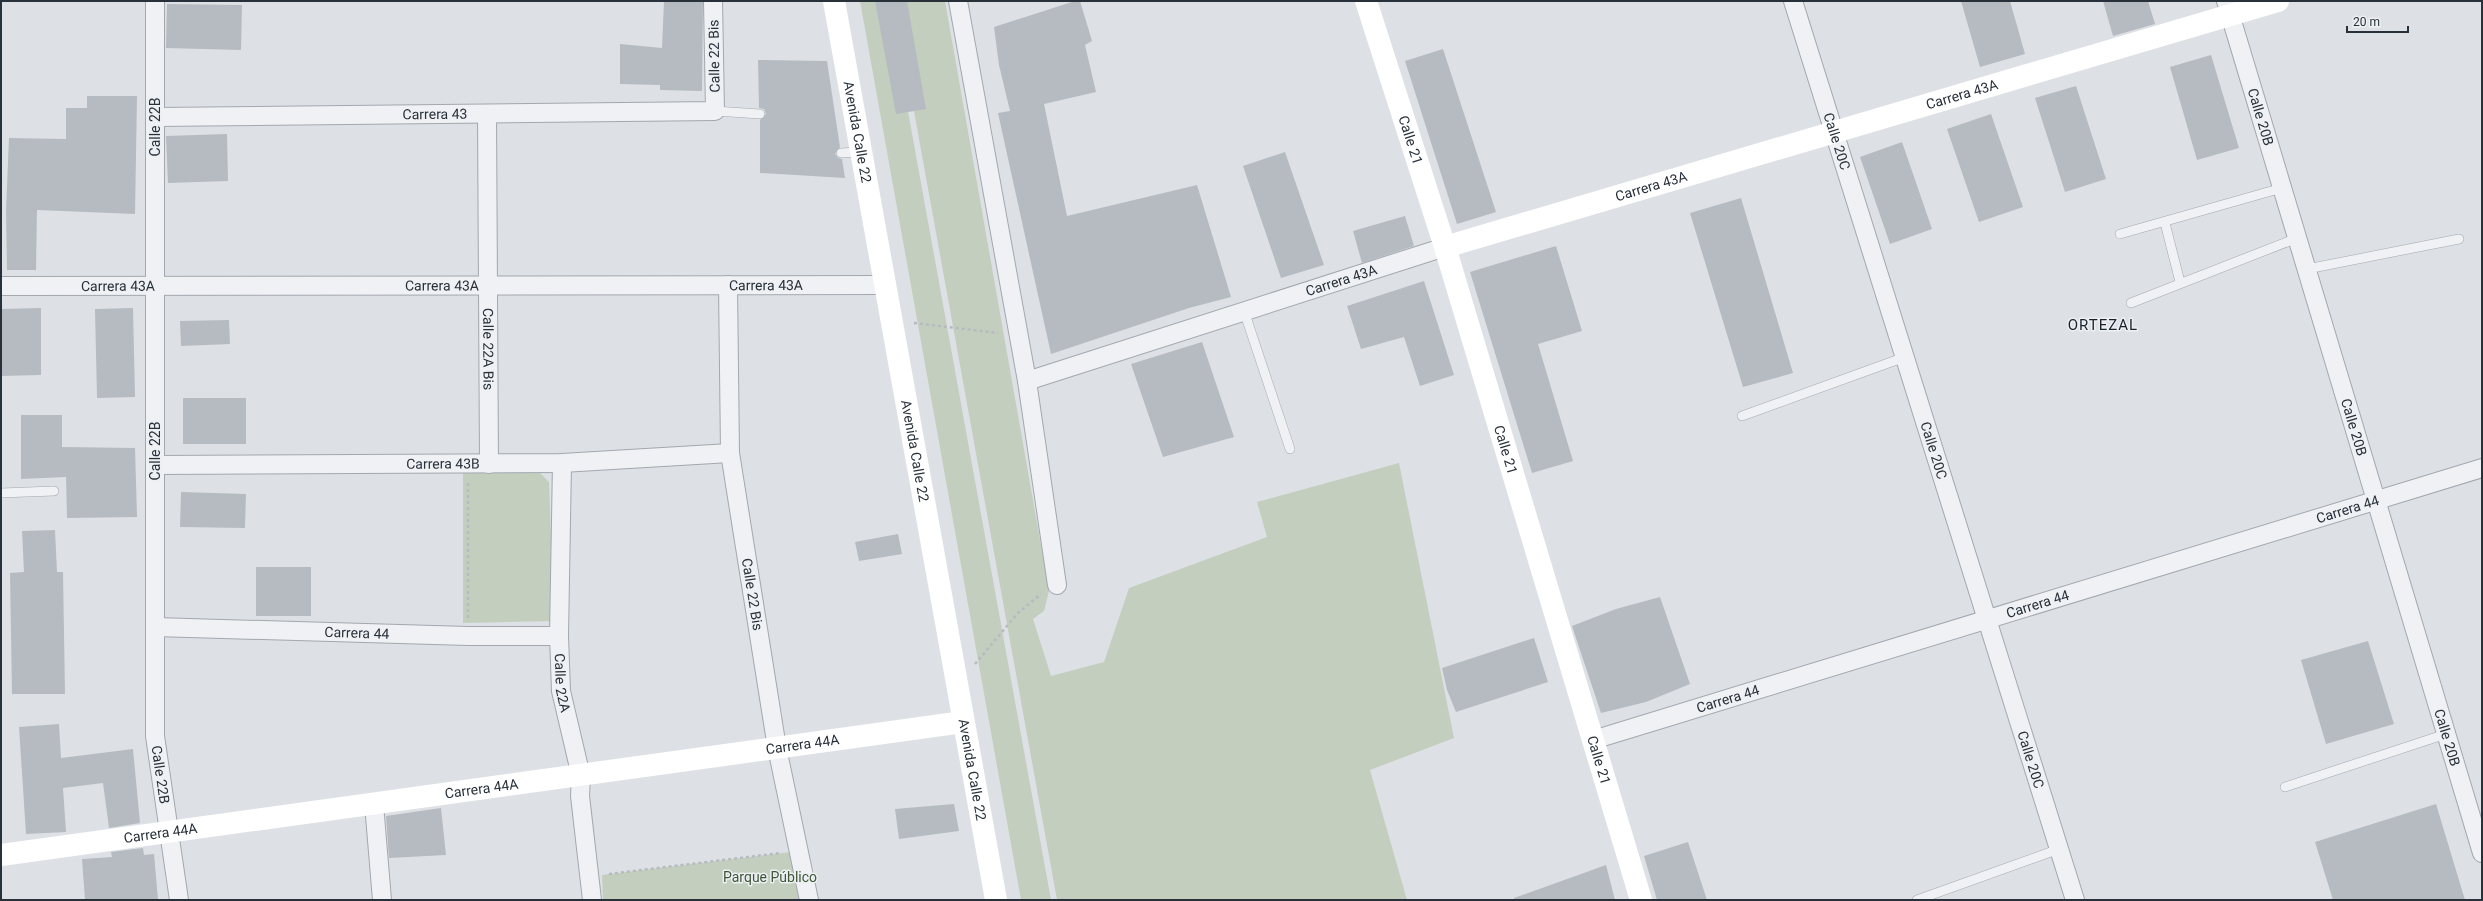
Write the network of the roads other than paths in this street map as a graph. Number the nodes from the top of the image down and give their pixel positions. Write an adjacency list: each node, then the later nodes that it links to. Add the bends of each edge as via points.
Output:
1 (155, 1): 12 (street, Calle 22B)
2 (713, 1): 9 (street, Calle 22 Bis)
3 (834, 1): 24 (street, Avenida Calle 22, via 851,153)
4 (958, 1): 30 (street)
5 (1366, 1): 19 (street, Calle 21)
6 (1793, 1): 13 (street, Calle 20C)
7 (2278, 1): 8 (street, Carrera 43A)
8 (2228, 8): 13 (street, Carrera 43A); 14 (street, Calle 20B)
9 (715, 111): 10 (street, Carrera 43); 11 (lane)
10 (487, 114): 12 (street, Carrera 43); 22 (street, Calle 22A Bis)
11 (760, 114)
12 (155, 117): 26 (street, Calle 22B)
13 (1834, 132): 19 (street, Carrera 43A); 29 (street, Calle 20C)
14 (2282, 188): 15 (lane); 17 (street, Calle 20B)
15 (2165, 223): 16 (lane); 21 (lane)
16 (2120, 234)
17 (2297, 238): 20 (street, Calle 20B); 21 (lane)
18 (2459, 239): 20 (lane)
19 (1445, 247): 28 (street, Carrera 43A); 47 (street, Calle 21)
20 (2307, 269): 40 (street, Calle 20B)
21 (2180, 282): 27 (lane)
22 (488, 285): 23 (street, Carrera 43A); 26 (street, Carrera 43A); 35 (street, Calle 22A Bis)
23 (728, 285): 24 (street, Carrera 43A); 33 (street, Calle 22 Bis)
24 (883, 285): 45 (street, Avenida Calle 22)
25 (1, 286): 26 (street, Carrera 43A)
26 (155, 286): 36 (street, Calle 22B)
27 (2131, 303)
28 (1244, 311): 30 (street, Carrera 43A); 32 (lane)
29 (1905, 358): 31 (lane); 42 (street, Calle 20C)
30 (1027, 381): 41 (street)
31 (1742, 416)
32 (1290, 449)
33 (730, 453): 34 (street, Carrera 43B); 48 (street, Calle 22 Bis)
34 (562, 463): 35 (street, Carrera 43B); 44 (street, Calle 22A)
35 (489, 464): 36 (street, Carrera 43B)
36 (155, 465): 43 (street, Calle 22B)
37 (2482, 468): 40 (street, Carrera 44)
38 (54, 491): 39 (lane)
39 (1, 493)
40 (2376, 501): 42 (street, Carrera 44); 46 (street, Calle 20B)
41 (1058, 585)
42 (1988, 619): 47 (street, Carrera 44); 53 (street, Calle 20C)
43 (155, 627): 44 (street, Carrera 44, via 468,636); 52 (street, Calle 22B, via 155,736)
44 (559, 636): 49 (street, Calle 22A, via 561,691)
45 (963, 722): 48 (street, Carrera 44A); 60 (street, Avenida Calle 22)
46 (2446, 734): 50 (lane); 54 (street, Calle 20B)
47 (1592, 740): 61 (street, Calle 21)
48 (777, 748): 49 (street, Carrera 44A); 59 (street, Calle 22 Bis)
49 (581, 776): 51 (street, Carrera 44A); 58 (street, Calle 22A, via 580,796)
50 (2285, 787)
51 (374, 804): 52 (street, Carrera 44A); 57 (street)
52 (168, 832): 55 (street, Carrera 44A); 56 (street, Calle 22B)
53 (2059, 849): 62 (lane); 63 (street, Calle 20C)
54 (2482, 853)
55 (1, 855)
56 (179, 900)
57 (382, 900)
58 (592, 900)
59 (809, 900)
60 (996, 900)
61 (1641, 900)
62 (1917, 900)
63 (2075, 900)

